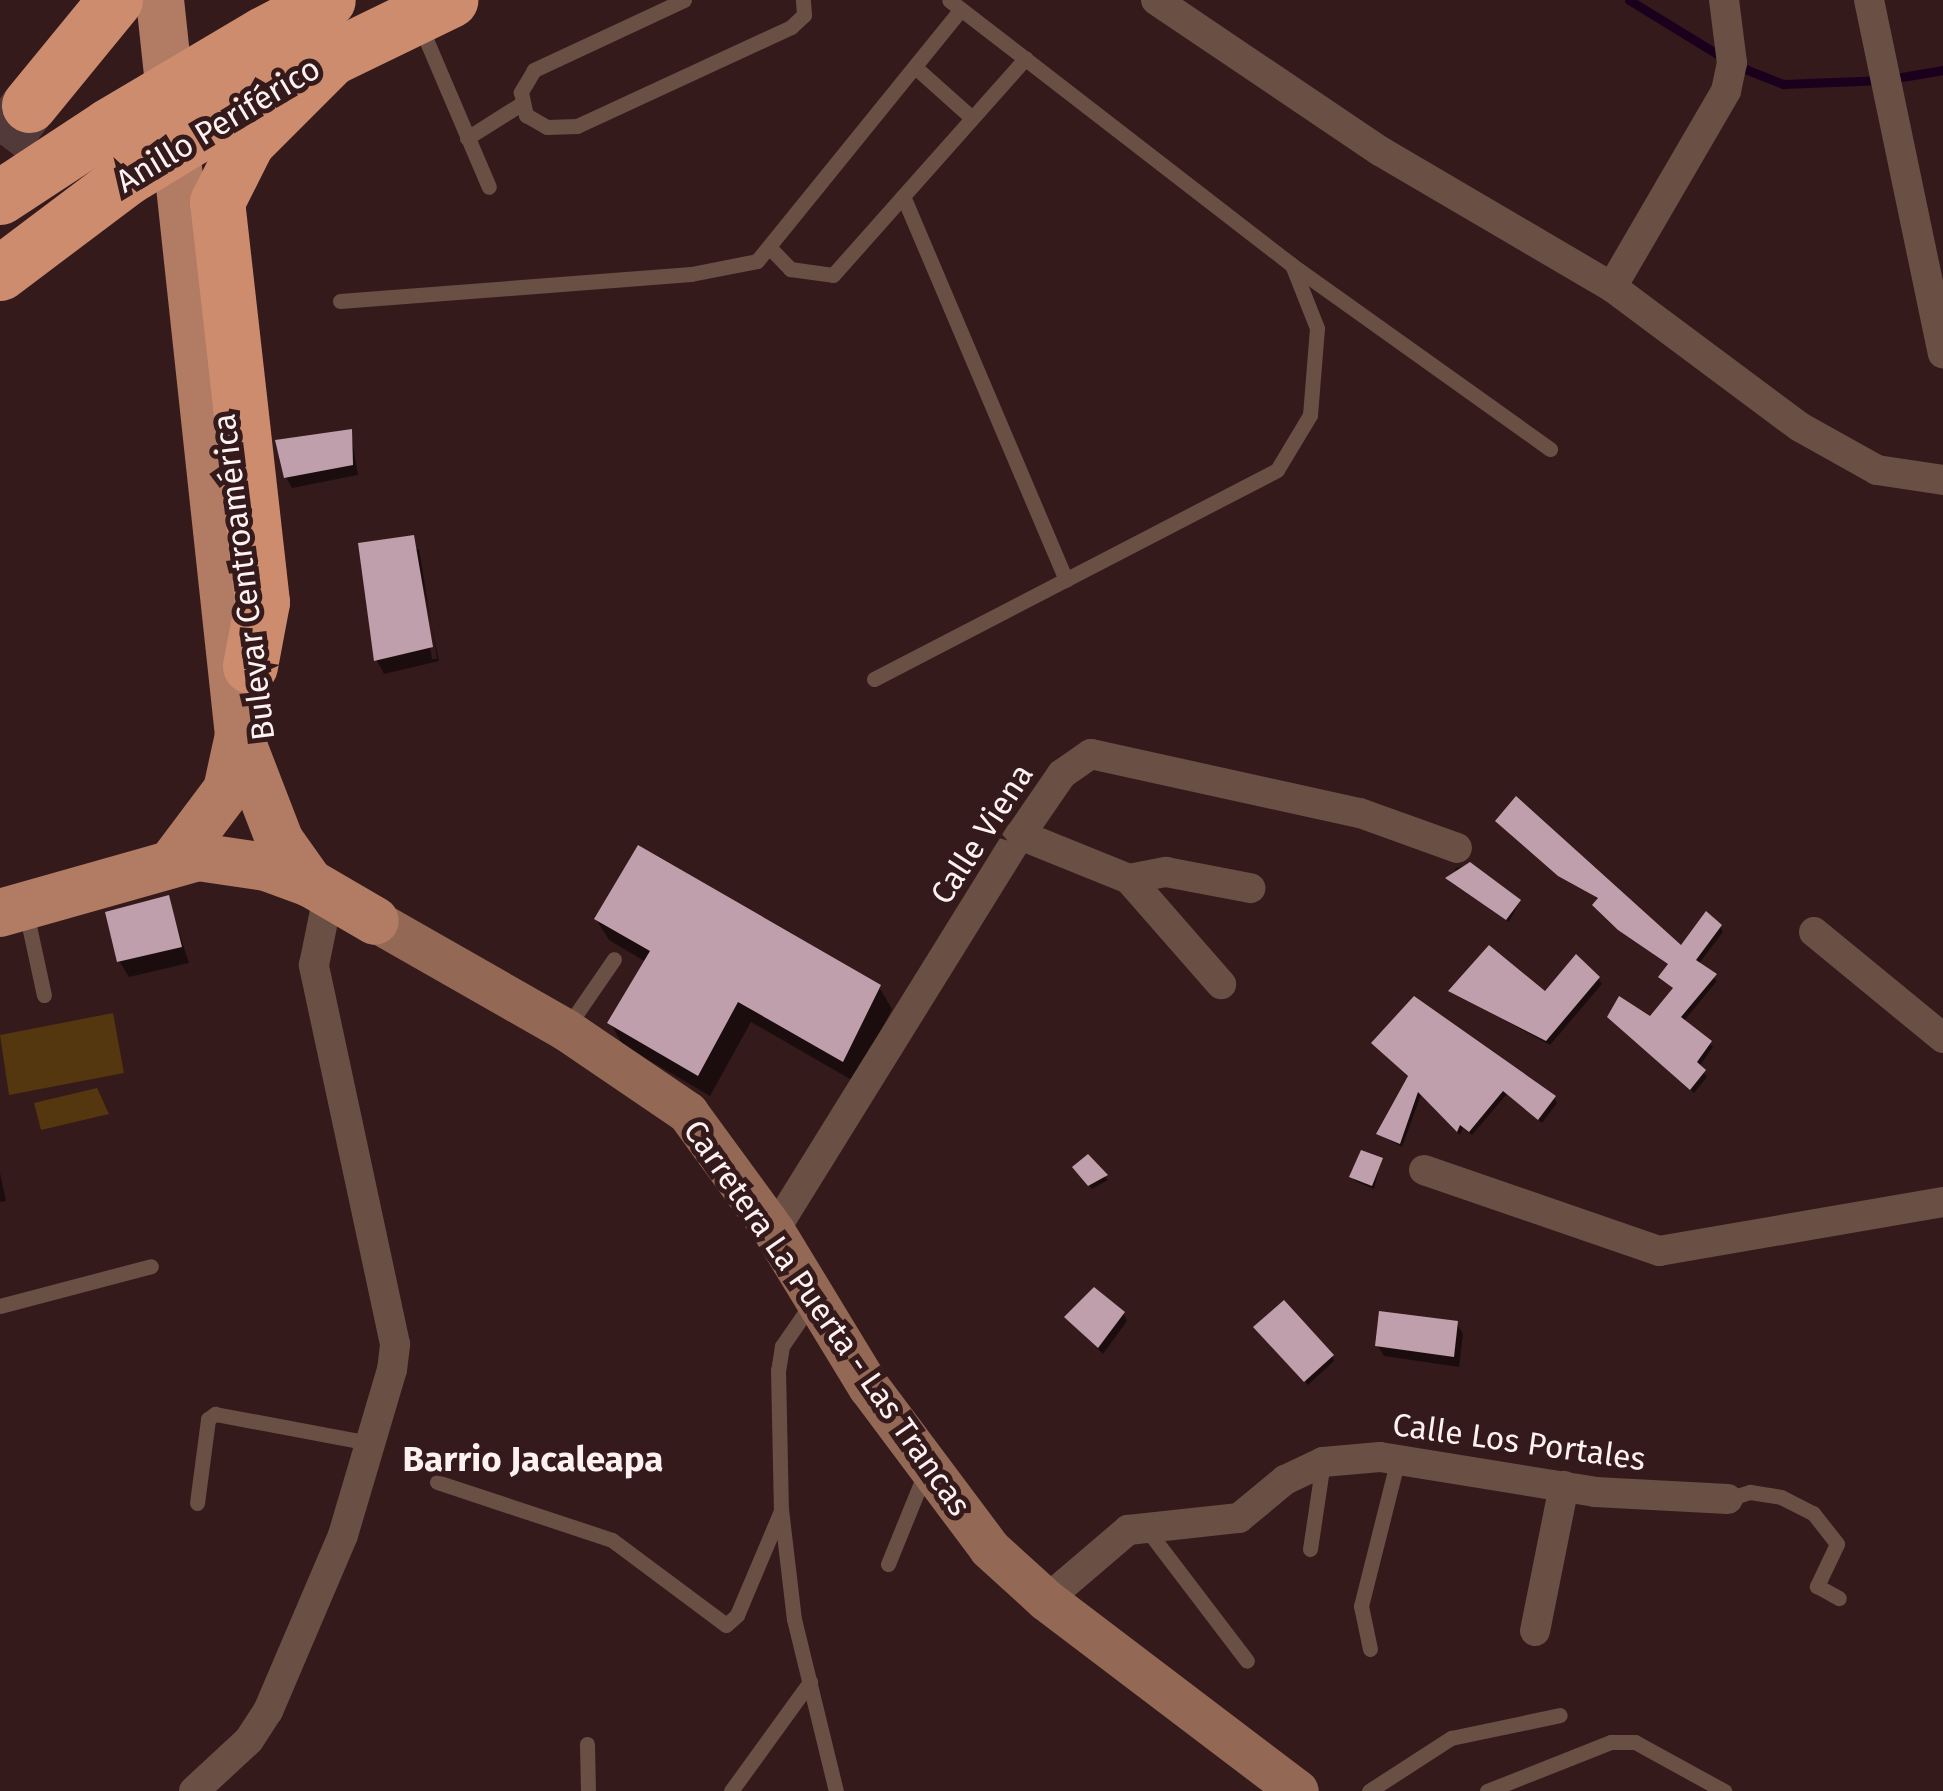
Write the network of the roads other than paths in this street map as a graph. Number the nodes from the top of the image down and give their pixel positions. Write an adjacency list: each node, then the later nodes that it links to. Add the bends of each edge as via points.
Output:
1 (67, 0): 17 (highway)
2 (115, 0): 17 (highway)
3 (160, 0): 35 (main road, Bulevar Centroamérica)
4 (183, 0): 33 (main road, Bulevar Centroamérica, via 179,16)
5 (328, 0): 14 (highway, Anillo Periférico)
6 (684, 0): 18 (lane, via 534,70 525,79)
7 (802, 0): 18 (lane, via 804,15 791,27 577,126 547,127 526,115)
8 (1156, 0): 27 (street, via 1380,151)
9 (1869, 0): 29 (street)
10 (955, 4): 15 (lane); 16 (lane)
11 (433, 8): 13 (highway, Anillo Periférico); 20 (lane)
12 (1725, 8): 27 (street, via 1732,63 1726,90)
13 (334, 55): 14 (highway, Anillo Periférico); 33 (highway, via 247,142 217,202 262,602)
14 (273, 58): 23 (highway, Anillo Periférico, bridge, via 108,126); 26 (highway, Anillo Periférico, bridge)
15 (1026, 58): 19 (lane); 25 (lane)
16 (915, 67): 19 (lane); 24 (lane)
17 (14, 96)
18 (522, 104): 20 (lane)
19 (972, 118): 22 (lane)
20 (467, 138): 21 (lane)
21 (490, 187)
22 (903, 196): 24 (lane, via 833,275 790,269); 32 (lane)
23 (0, 197)
24 (771, 249): 28 (lane, via 757,261 691,274)
25 (1292, 265): 30 (lane); 32 (lane, via 1316,328 1310,415 1293,452 1278,470)
26 (0, 274)
27 (1612, 287): 31 (street, via 1800,426 1877,470)
28 (340, 301)
29 (1943, 353)
30 (1550, 449)
31 (1943, 480)
32 (1066, 580): 34 (lane)
33 (250, 666): 43 (main road, Bulevar Centroamérica, via 278,800 322,870)
34 (874, 678)
35 (239, 735): 38 (main road, via 226,790); 41 (main road, Bulevar Centroamérica, via 280,841)
36 (1020, 835): 37 (street, Calle Viena, via 1062,774 1091,754 1360,812); 39 (street); 52 (street, Calle Viena)
37 (1457, 848)
38 (173, 862): 41 (main road, via 232,860); 42 (main road)
39 (1129, 880): 40 (street, via 1166,872); 46 (street)
40 (1250, 888)
41 (319, 889): 43 (main road, Bulevar Centroamérica); 56 (street, via 314,965 394,1344)
42 (13, 911): 47 (lane)
43 (375, 921): 48 (street, Carretera La Puerta - Las Trancas)
44 (1814, 932): 49 (street)
45 (614, 959): 48 (lane)
46 (1221, 984)
47 (44, 994)
48 (566, 1030): 52 (street, Carretera La Puerta - Las Trancas, via 688,1113)
49 (1943, 1038)
50 (1424, 1170): 51 (street, via 1659,1251)
51 (1943, 1202)
52 (774, 1231): 54 (street, Carretera La Puerta - Las Trancas)
53 (152, 1266): 55 (lane)
54 (816, 1297): 59 (street, Carretera La Puerta - Las Trancas); 64 (lane, via 782,1346)
55 (0, 1306)
56 (370, 1443): 63 (lane, via 215,1414 208,1420); 76 (street, via 343,1535 268,1711 249,1740)
57 (1398, 1459): 58 (street, Calle Los Portales); 61 (street, Calle Los Portales); 71 (lane, via 1361,1606)
58 (1323, 1462): 65 (street, Calle Los Portales, via 1285,1480 1239,1518); 66 (lane)
59 (926, 1469): 67 (lane); 69 (street, Carretera La Puerta - Las Trancas, via 990,1549)
60 (437, 1482): 64 (lane, via 612,1540 726,1625)
61 (1564, 1486): 62 (street, Calle Los Portales); 70 (street)
62 (1728, 1498): 68 (lane, via 1750,1492 1780,1497 1813,1513 1837,1544 1817,1586)
63 (197, 1503)
64 (782, 1509): 73 (lane, via 794,1619)
65 (1145, 1527): 69 (street, Calle Los Portales, via 1103,1548); 72 (lane)
66 (1310, 1549)
67 (888, 1564)
68 (1839, 1598)
69 (1046, 1600): 80 (street, Carretera La Puerta - Las Trancas)
70 (1535, 1632)
71 (1370, 1648)
72 (1247, 1661)
73 (810, 1682): 78 (lane); 79 (lane)
74 (1560, 1715): 81 (lane, via 1451,1738)
75 (587, 1744): 77 (lane)
76 (194, 1791)
77 (588, 1791)
78 (731, 1791)
79 (836, 1791)
80 (1298, 1791)
81 (1369, 1791)
82 (1487, 1791): 83 (lane, via 1610,1742 1635,1742)
83 (1724, 1791)

